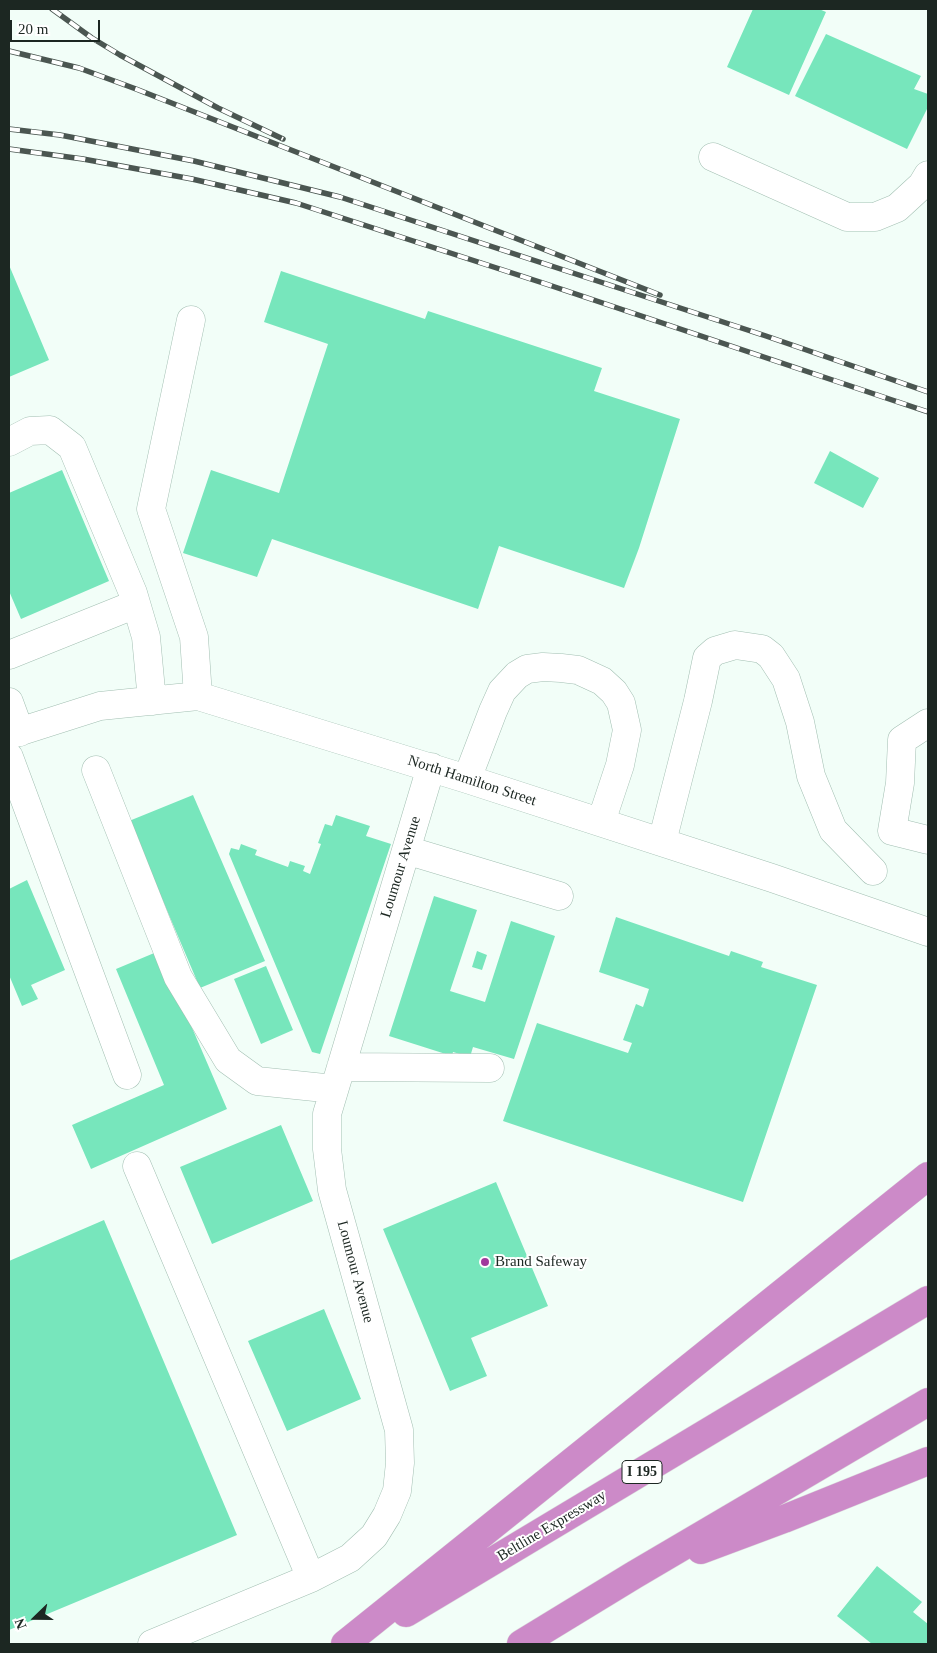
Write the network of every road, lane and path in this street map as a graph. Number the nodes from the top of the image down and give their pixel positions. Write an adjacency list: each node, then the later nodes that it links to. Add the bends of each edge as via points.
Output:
1 (713, 157): 2 (street, via 847,217 875,217 897,208)
2 (928, 176)
3 (191, 320): 7 (street, via 151,509 194,638)
4 (9, 442): 5 (street, via 30,431 50,430 72,447)
5 (136, 604): 6 (street); 8 (street, via 146,637)
6 (9, 656)
7 (198, 696): 8 (street, North Hamilton Street); 13 (street, North Hamilton Street)
8 (152, 701): 11 (street, North Hamilton Street, via 100,706)
9 (9, 702): 11 (street)
10 (928, 723): 17 (street, via 902,740 900,783)
11 (14, 733)
12 (9, 757): 26 (street)
13 (431, 767): 15 (street, North Hamilton Street); 20 (street, Loumour Avenue)
14 (96, 770): 27 (street, via 178,977 228,1060 257,1081)
15 (467, 779): 16 (street, North Hamilton Street); 16 (street, via 502,691 517,675 527,669 578,670 602,681 614,692 621,703 627,730 620,765)
16 (601, 822): 19 (street, North Hamilton Street)
17 (892, 831): 18 (street); 21 (street)
18 (928, 840)
19 (662, 842): 21 (street, via 707,658 735,645 762,649 771,656 786,679 800,722 811,776 833,830); 23 (street, North Hamilton Street)
20 (406, 850): 22 (street); 27 (street, Loumour Avenue)
21 (873, 870): 23 (street)
22 (558, 896)
23 (856, 907): 24 (street, North Hamilton Street)
24 (928, 932)
25 (490, 1068): 27 (street)
26 (127, 1075)
27 (337, 1078): 34 (street, Loumour Avenue, via 327,1114 332,1190 399,1430 400,1463 397,1492 374,1536 350,1558)
28 (137, 1166): 34 (street)
29 (928, 1176): 36 (highway)
30 (928, 1300): 37 (highway, Beltline Expressway / I 195)
31 (928, 1402): 33 (highway)
32 (928, 1461): 33 (highway)
33 (634, 1575): 38 (highway)
34 (311, 1578): 35 (street, Loumour Avenue)
35 (152, 1644)
36 (345, 1644)
37 (355, 1644)
38 (521, 1644)

